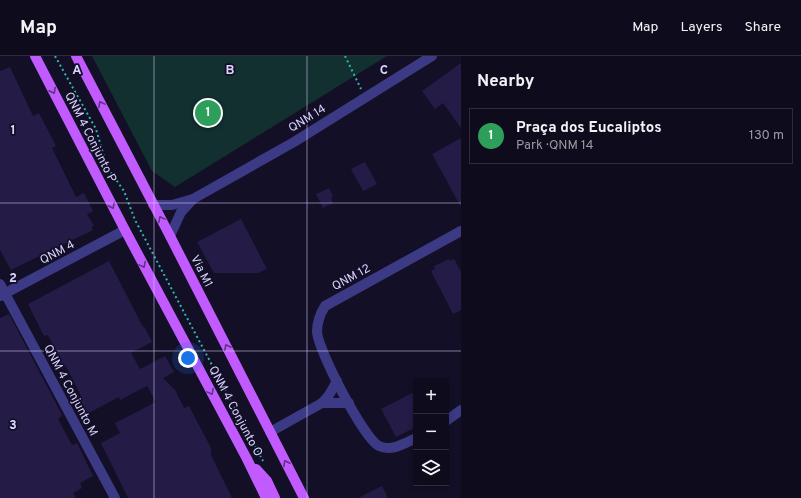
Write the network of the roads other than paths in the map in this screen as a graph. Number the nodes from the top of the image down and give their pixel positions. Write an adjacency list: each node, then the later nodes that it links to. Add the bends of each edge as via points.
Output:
1 (35, 56): 6 (main road, QNM 4 Conjunto P, one-way to 6)
2 (76, 56): 5 (main road, Via M1, one-way to 2)
3 (432, 56): 4 (street, QNM 14, via 294,142)
4 (194, 199): 5 (street, QNM 14, via 172,205); 8 (street, QNM 14, via 181,212)
5 (153, 205): 8 (main road, Via M1, one-way to 5)
6 (125, 230): 10 (street, QNM 4); 18 (main road, QNM 4 Conjunto O, one-way to 18)
7 (461, 231): 11 (street, QNM 12, via 324,306 317,334)
8 (170, 236): 16 (main road, Via M1, one-way to 8)
9 (0, 284): 10 (street, QNM 4 Conjunto M)
10 (2, 295): 19 (street, QNM 4 Conjunto M)
11 (336, 381): 12 (street); 13 (street, QNM 12)
12 (322, 403): 13 (street); 16 (street)
13 (349, 403): 17 (street, QNM 12, via 360,425 379,446 395,448)
14 (461, 410): 15 (street)
15 (449, 419)
16 (270, 432): 22 (main road, Via M1, one-way to 16)
17 (413, 439)
18 (247, 459): 20 (main road, QNM 4 Conjunto O); 21 (main road, via 267,481)
19 (115, 498)
20 (266, 498)
21 (275, 498)
22 (304, 498)

